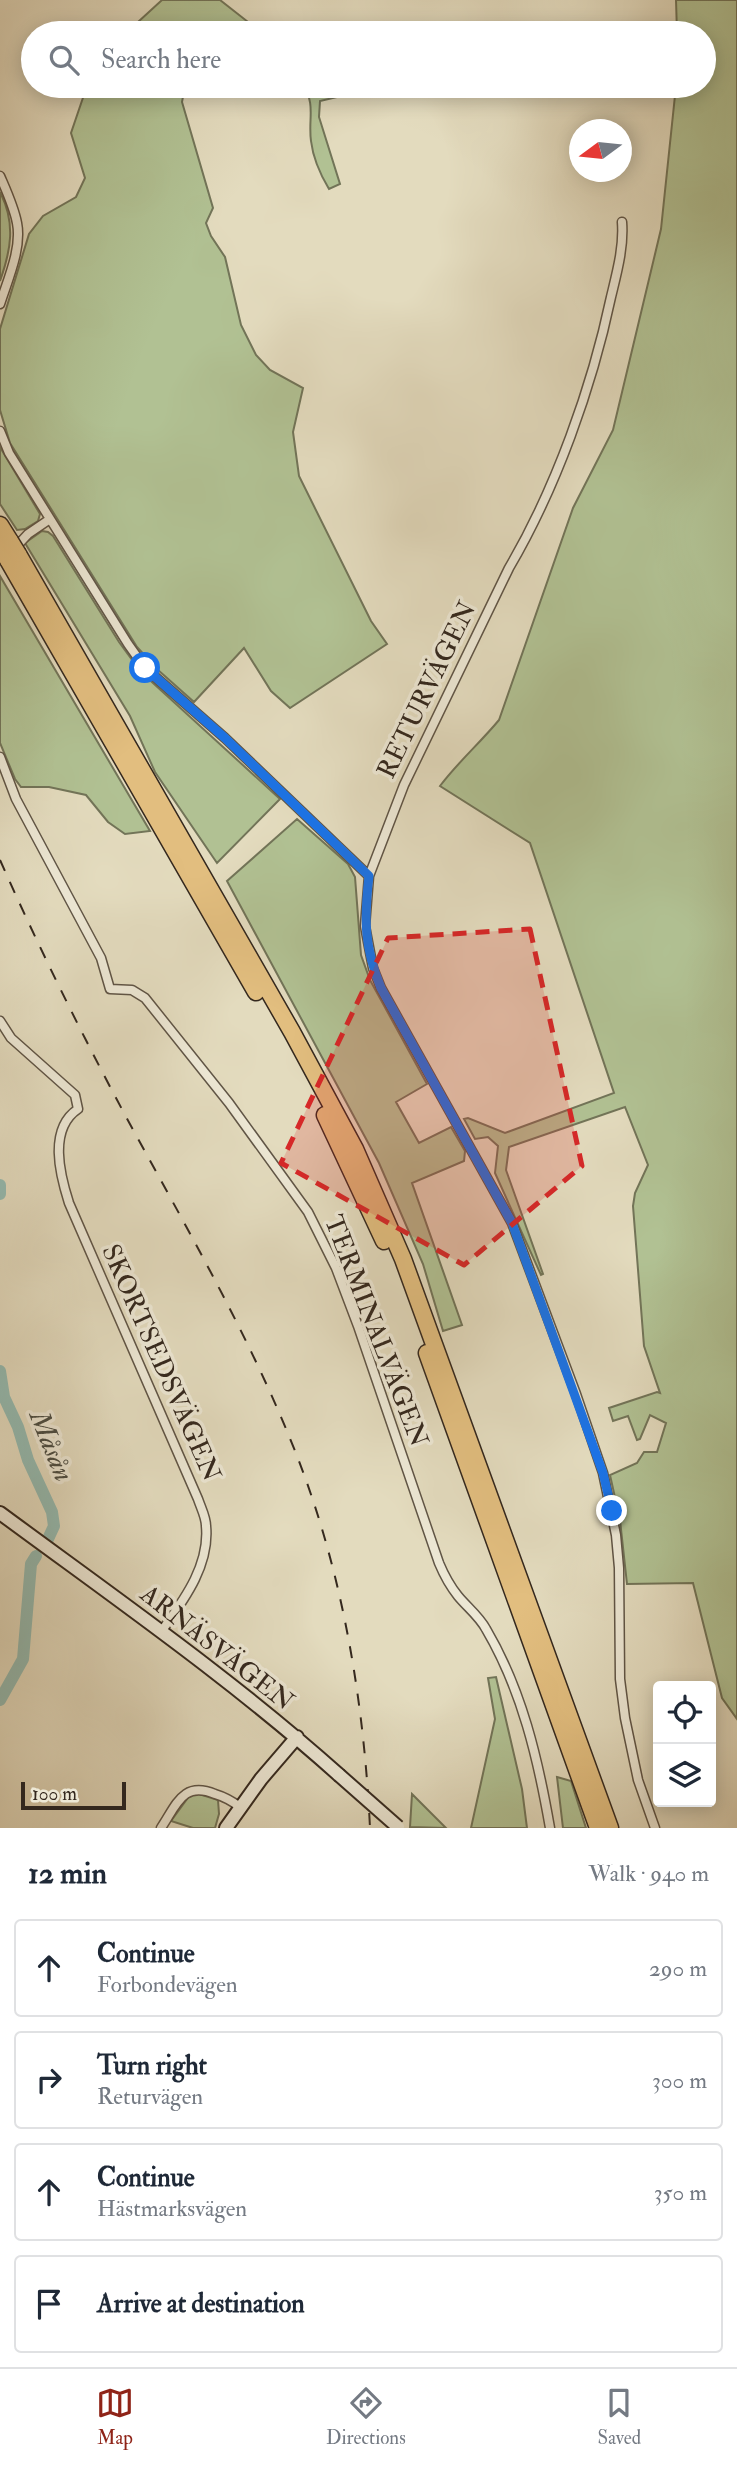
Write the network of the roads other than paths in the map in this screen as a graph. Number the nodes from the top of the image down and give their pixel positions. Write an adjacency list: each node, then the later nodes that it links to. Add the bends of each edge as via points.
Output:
1 (0, 176): 3 (street, via 18,235)
2 (622, 222): 9 (street, RETURVÄGEN, via 620,257 606,322 572,431 404,785)
3 (0, 303)
4 (0, 431): 5 (street)
5 (50, 519): 7 (street); 9 (street, via 145,668)
6 (0, 525): 7 (highway)
7 (6, 552): 19 (highway, via 319,1102 371,1210); 20 (highway, via 298,1043 355,1149 408,1271)
8 (0, 757): 18 (street, TERMINALVÄGEN, via 16,799 101,958 110,989 132,990 145,998 308,1212 336,1268 439,1563 458,1597 484,1625 517,1692 542,1778)
9 (369, 876): 21 (street, RETURVÄGEN, via 365,926 373,968 522,1246 603,1473 619,1568 619,1666 625,1718 638,1780)
10 (0, 1021): 12 (street, SKORTSEDSVÄGEN, via 11,1038 75,1095 78,1109 62,1132 58,1164 62,1181 206,1524 199,1569)
11 (0, 1513): 12 (street, ARNÄSVÄGEN)
12 (161, 1632): 13 (street, ARNÄSVÄGEN)
13 (297, 1737): 14 (street); 17 (street, ARNÄSVÄGEN, bridge)
14 (240, 1807): 15 (street, via 205,1790 192,1789); 16 (street)
15 (161, 1828)
16 (226, 1828)
17 (399, 1828)
18 (550, 1828)
19 (598, 1828)
20 (611, 1828)
21 (655, 1828)

